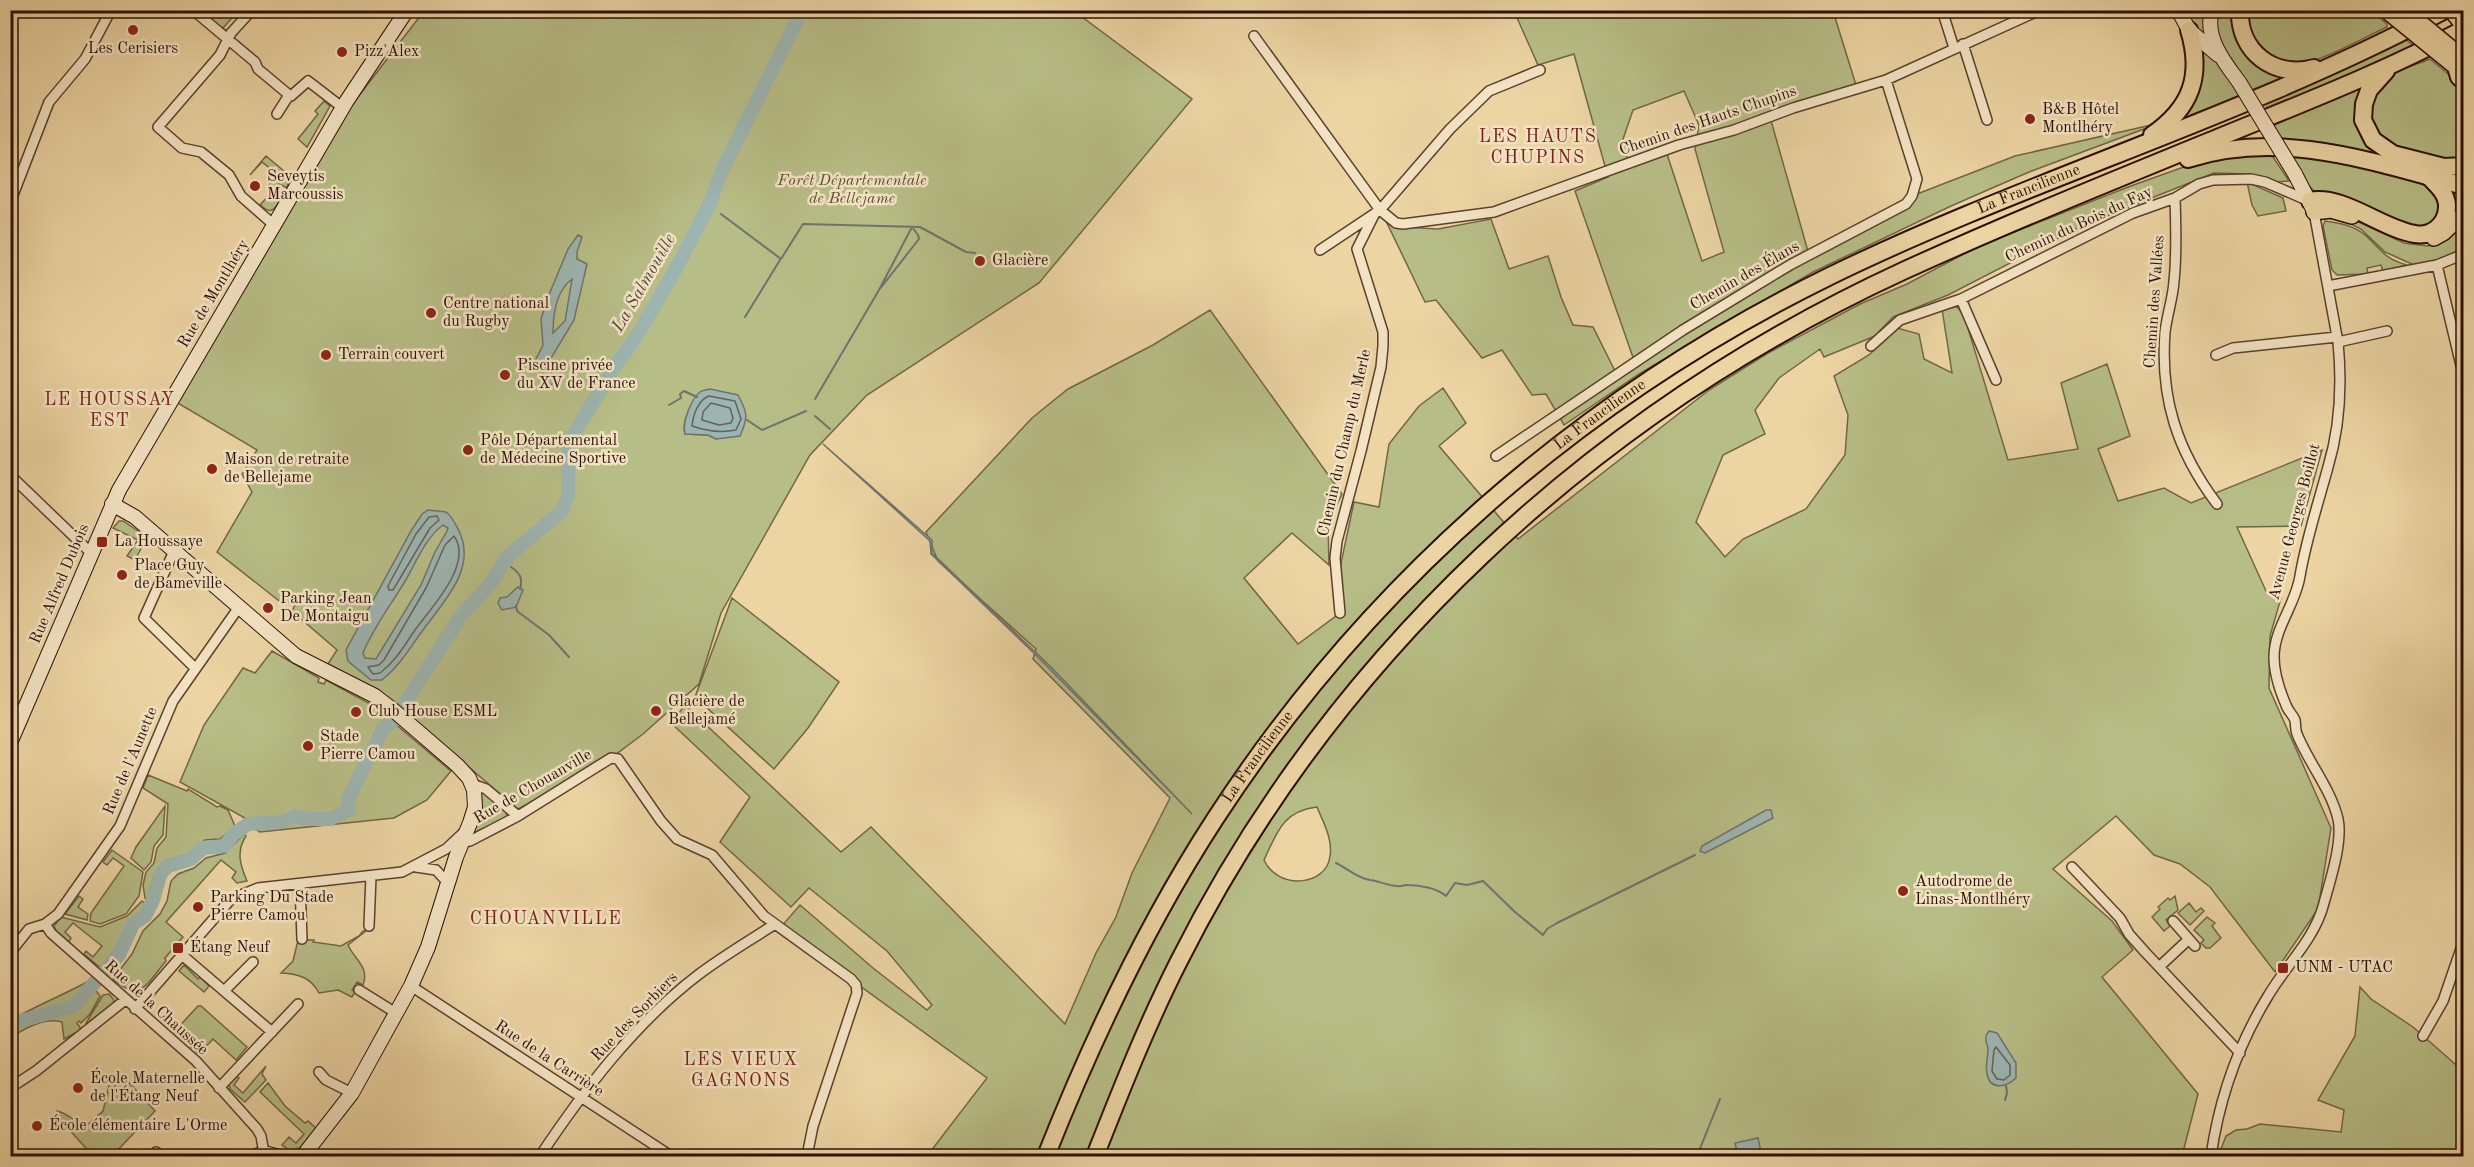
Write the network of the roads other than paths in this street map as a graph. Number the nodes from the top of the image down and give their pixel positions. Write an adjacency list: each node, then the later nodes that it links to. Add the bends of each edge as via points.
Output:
1 (111, 10): 36 (street, via 85,59 49,102)
2 (193, 10): 18 (street)
3 (252, 10): 18 (street)
4 (399, 10): 27 (street, Rue de Montlhéry)
5 (406, 10): 27 (street, Rue de Montlhéry)
6 (1942, 10): 19 (street)
7 (2040, 10): 19 (street, Chemin des Hauts Chupins)
8 (2178, 10): 16 (street, Avenue Georges Boillot)
9 (2212, 10): 20 (street, Avenue Georges Boillot, via 2210,29)
10 (2240, 10): 21 (highway, via 2247,44 2270,65 2300,71)
11 (2405, 10): 23 (main road, bridge)
12 (2445, 10): 21 (highway, La Francilienne)
13 (2451, 10): 15 (main road)
14 (2386, 11): 23 (main road, bridge)
15 (2463, 27): 22 (highway, La Francilienne)
16 (2189, 30): 20 (street, Avenue Georges Boillot); 30 (highway, via 2195,63 2187,98 2164,127 2132,142)
17 (1254, 36): 38 (street)
18 (227, 40): 26 (street); 40 (street, via 220,55 158,128 182,148 201,152 229,175 240,196)
19 (1958, 46): 25 (street, Chemin des Hauts Chupins); 29 (street)
20 (2222, 59): 37 (street, Avenue Georges Boillot, bridge)
21 (2343, 60): 30 (highway, La Francilienne, via 2255,100)
22 (2392, 64): 31 (highway, via 2365,98 2364,120 2370,136 2393,154 2444,167); 32 (highway, La Francilienne)
23 (2460, 67)
24 (1540, 70): 38 (street, via 1488,91)
25 (1886, 80): 38 (street, Chemin des Hauts Chupins, via 1679,145 1494,212 1403,224); 52 (street, Chemin des Élans, via 1917,179 1906,204 1790,265 1683,330)
26 (290, 95): 27 (street, via 308,81); 28 (street)
27 (345, 105): 40 (street, Rue de Montlhéry)
28 (277, 114)
29 (1987, 120)
30 (2126, 150): 103 (highway, La Francilienne, via 1833,275 1725,332 1586,423 1462,526 1317,678 1214,820 1128,972)
31 (2463, 166)
32 (2135, 172): 33 (highway, via 2151,173 2224,151 2280,147 2325,151); 104 (highway, La Francilienne, via 1900,272 1792,328 1650,417 1506,531 1376,667 1320,736 1264,816 1178,962 1136,1052)
33 (2429, 177): 34 (highway); 37 (highway, via 2445,197 2447,212 2439,227 2422,234 2328,201)
34 (2463, 186)
35 (2175, 198): 37 (street, Chemin du Bois du Fay, via 2199,184 2240,178 2265,182); 45 (street, Chemin du Bois du Fay, via 2133,213); 55 (street, Chemin des Vallées, via 2176,259 2165,330 2165,388 2177,434)
36 (10, 203)
37 (2312, 207): 39 (main road, via 2345,213 2418,242 2440,236); 44 (street, Avenue Georges Boillot)
38 (1377, 213): 41 (street); 59 (street, Chemin du Champ du Merle, via 1357,249 1383,332 1382,358 1337,541)
39 (2463, 213)
40 (274, 225): 54 (street, Rue de Montlhéry)
41 (1320, 250)
42 (2463, 254): 43 (street)
43 (2437, 265): 44 (street); 50 (street)
44 (2328, 286): 47 (street, Avenue Georges Boillot)
45 (1961, 299): 48 (street, Chemin du Bois du Fay, via 1900,320); 51 (street)
46 (2387, 331): 47 (street)
47 (2338, 339): 49 (street, via 2234,348); 90 (street, Avenue Georges Boillot, via 2339,392 2334,444 2303,553 2301,574 2277,637 2274,669 2286,707 2296,721 2295,730 2332,804 2339,835 2324,907 2269,994)
48 (1871, 346)
49 (2216, 355)
50 (2463, 378)
51 (1996, 380)
52 (1496, 456)
53 (10, 476): 57 (street)
54 (112, 504): 56 (street, via 134,516); 57 (street, Rue Alfred Dubois)
55 (2217, 504)
56 (174, 551): 58 (street); 60 (street, via 144,618)
57 (91, 553): 61 (street, Rue Alfred Dubois)
58 (239, 607): 60 (street, Rue de l'Aunette); 62 (street, via 296,656 375,696 457,765)
59 (1340, 613)
60 (195, 668): 72 (street, Rue de l'Aunette, via 173,701 120,826 58,914)
61 (10, 743)
62 (472, 784): 63 (street, via 486,789); 64 (street, via 475,807)
63 (518, 816): 65 (street, Rue de Chouanville); 73 (street, Rue de Chouanville, via 611,759 618,759 677,839 719,861 740,890)
64 (469, 826): 65 (street); 66 (street, via 446,849)
65 (462, 842): 69 (street)
66 (414, 867): 68 (street); 69 (street, via 436,870)
67 (2072, 867): 80 (street)
68 (371, 876): 70 (street); 74 (street)
69 (448, 883): 81 (street)
70 (300, 884): 75 (street); 78 (street, via 258,888 231,899)
71 (2173, 921): 80 (street, via 2192,942)
72 (45, 924): 77 (street, via 29,929); 84 (street, Rue de la Chaussée)
73 (775, 924): 95 (street, Rue des Sorbiers, via 680,990 612,1058); 102 (street, via 853,981 857,993 813,1126)
74 (369, 926)
75 (302, 939)
76 (2463, 940): 89 (street, via 2443,1001)
77 (13, 949)
78 (182, 955): 83 (street); 86 (street)
79 (253, 962): 83 (street)
80 (2159, 967): 90 (street)
81 (411, 986): 87 (street); 95 (street, Rue de la Carrière)
82 (359, 990): 87 (street)
83 (224, 991): 88 (street)
84 (125, 1000): 86 (street, Rue de la Chaussée); 92 (street)
85 (298, 1004): 88 (street)
86 (135, 1009): 93 (street, Rue de la Chaussée, via 196,1061)
87 (396, 1013): 94 (street)
88 (272, 1032): 93 (street)
89 (2422, 1036)
90 (2240, 1053): 105 (street, Avenue Georges Boillot, via 2221,1100)
91 (319, 1072): 94 (street)
92 (10, 1088)
93 (219, 1088): 97 (street, Rue de la Chaussée, via 260,1132)
94 (352, 1093): 98 (street)
95 (582, 1099): 96 (street, Rue de la Carrière); 99 (street, Rue des Sorbiers)
96 (657, 1147): 100 (street); 101 (street, Rue de la Carrière)
97 (265, 1155)
98 (304, 1156)
99 (540, 1156)
100 (652, 1156)
101 (671, 1156)
102 (807, 1156)
103 (1046, 1156)
104 (1095, 1156)
105 (2211, 1156)

